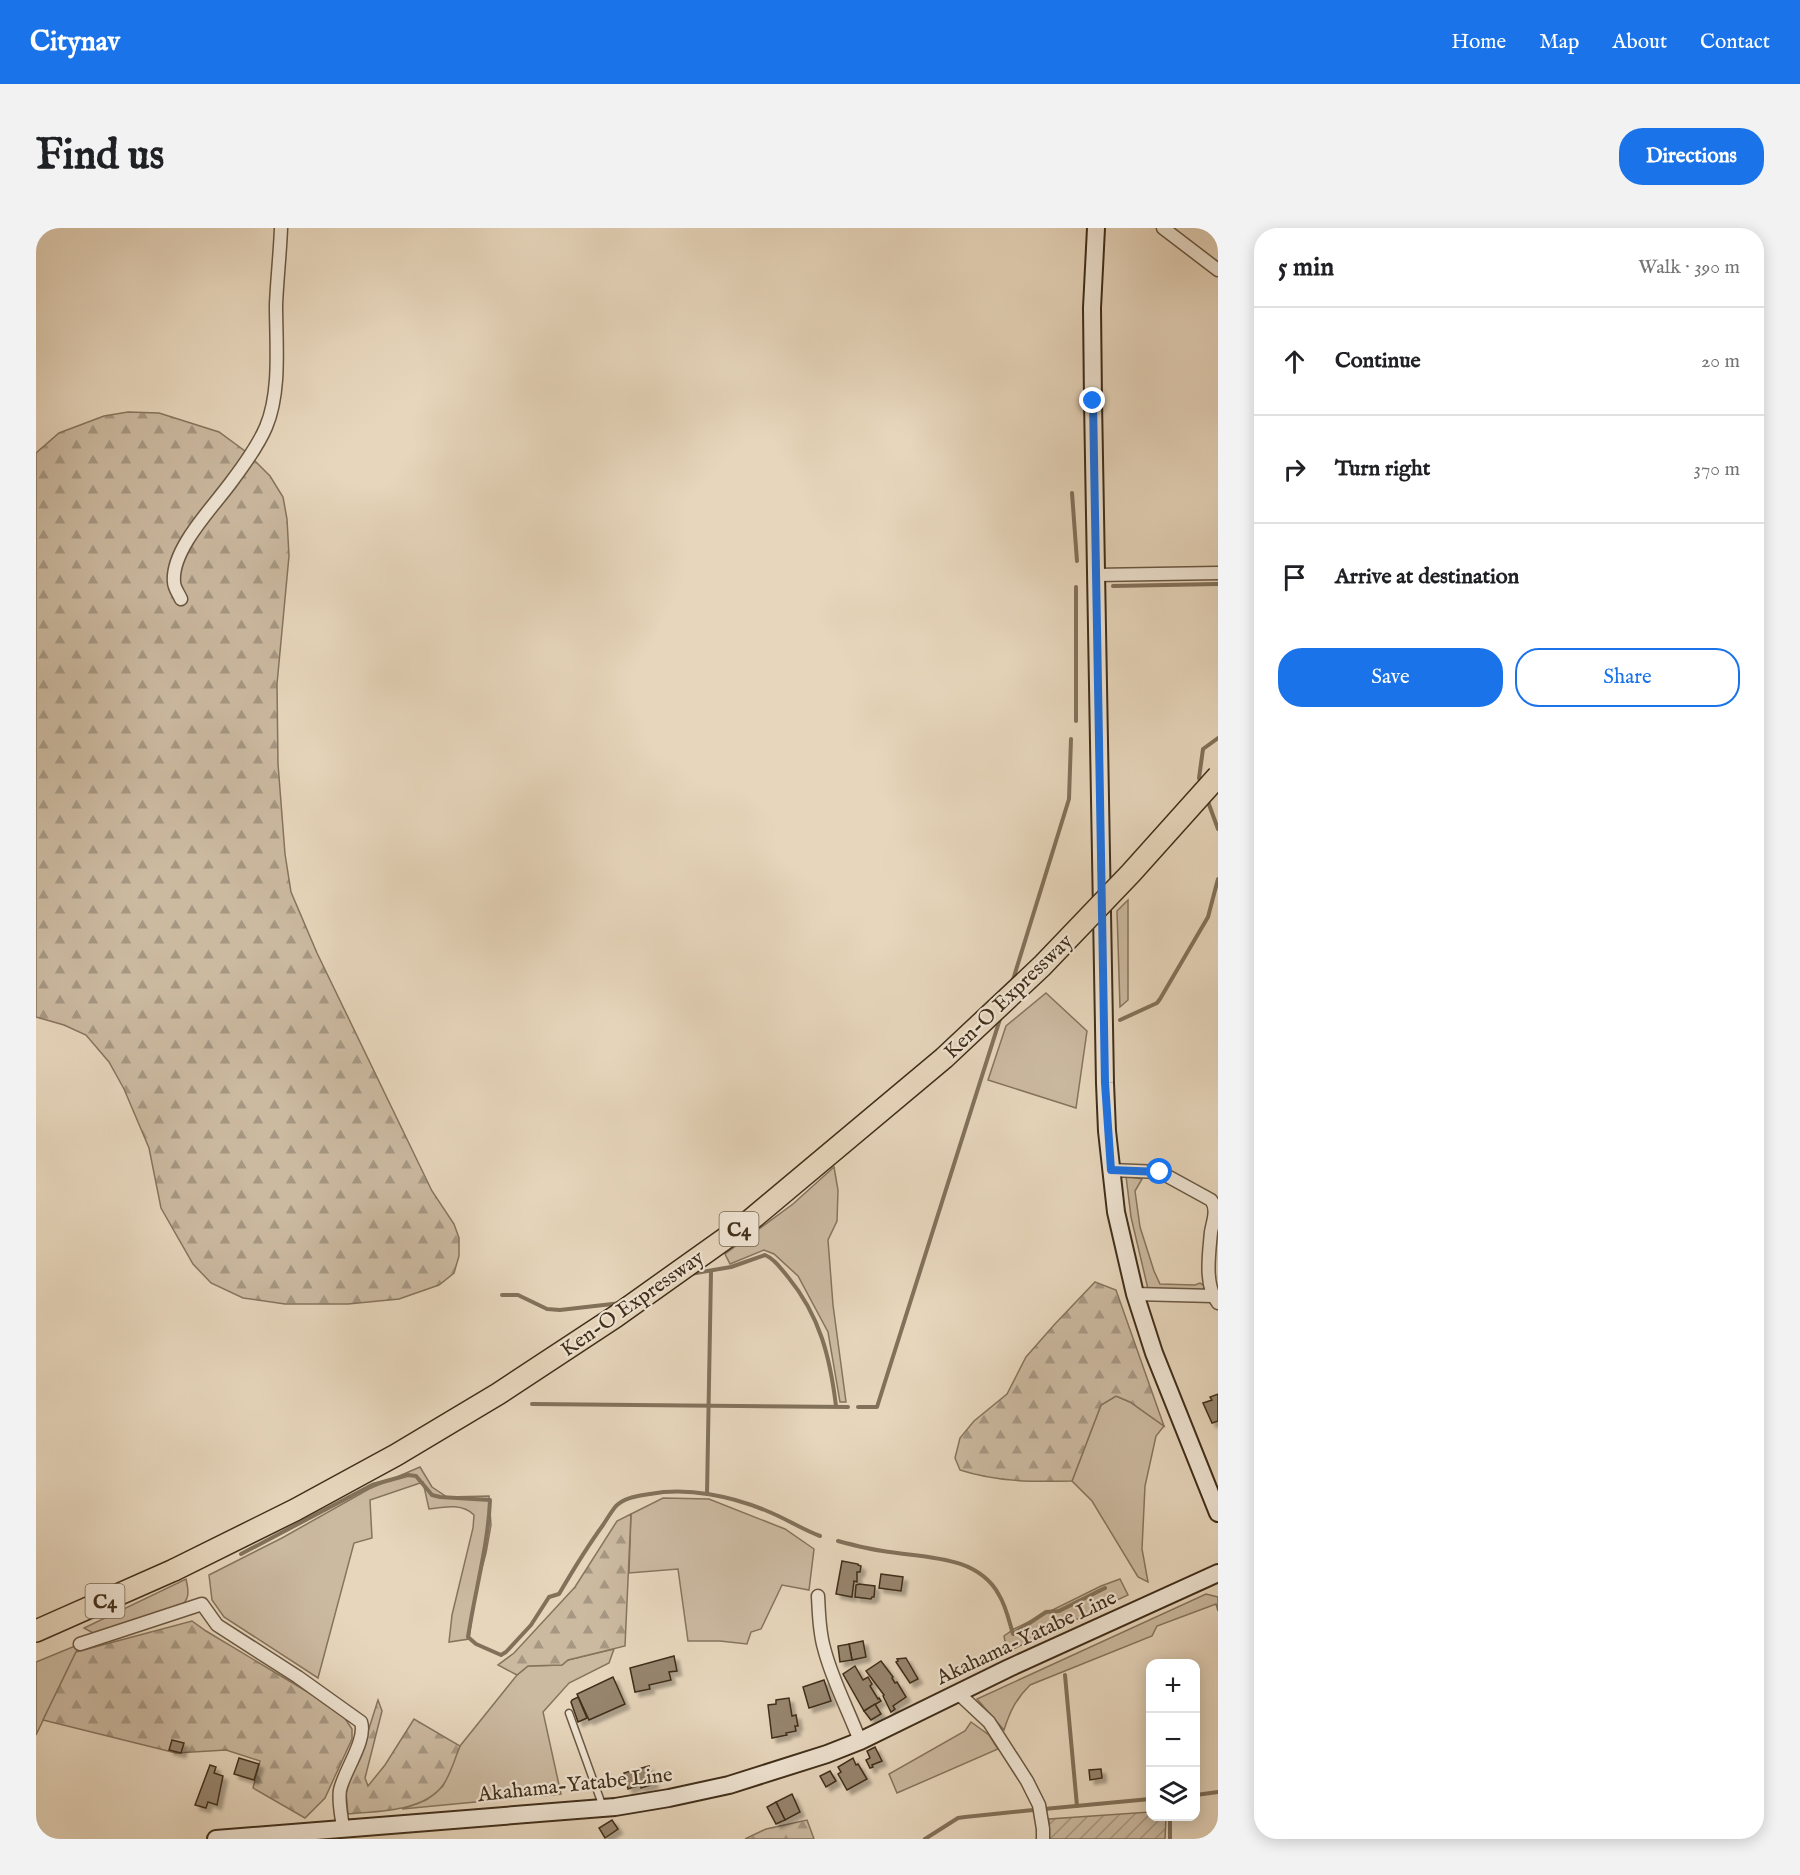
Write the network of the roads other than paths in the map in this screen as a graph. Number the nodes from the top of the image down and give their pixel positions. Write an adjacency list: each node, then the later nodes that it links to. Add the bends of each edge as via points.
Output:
1 (281, 228): 7 (street, via 272,409 254,450 182,550 174,582)
2 (1095, 228): 6 (street, via 1092,308)
3 (1162, 228): 4 (street)
4 (1218, 270)
5 (1218, 573): 6 (street)
6 (1096, 575): 9 (street, via 1105,1083)
7 (181, 599)
8 (1218, 776): 15 (highway, Ken-O Expressway / C4, bridge, via 1042,966 944,1058 747,1223 615,1317 396,1455 174,1570)
9 (1111, 1170): 10 (street, via 1116,1212); 11 (street, via 1160,1172 1215,1205 1209,1287)
10 (1135, 1294): 11 (street); 12 (street, via 1154,1353)
11 (1215, 1300)
12 (1218, 1513)
13 (1218, 1573): 17 (street, Akahama-Yatabe Line)
14 (818, 1596): 19 (street, via 823,1646)
15 (36, 1631)
16 (80, 1644): 21 (street, via 202,1604 217,1625 361,1722 359,1740 340,1790)
17 (958, 1694): 19 (street, Akahama-Yatabe Line); 23 (street, via 989,1722 1027,1781 1039,1805)
18 (569, 1713): 20 (lane)
19 (860, 1741): 20 (street, Akahama-Yatabe Line, via 729,1785)
20 (603, 1808): 21 (street, Akahama-Yatabe Line)
21 (356, 1832): 22 (street, Akahama-Yatabe Line)
22 (216, 1839)
23 (1043, 1839)

